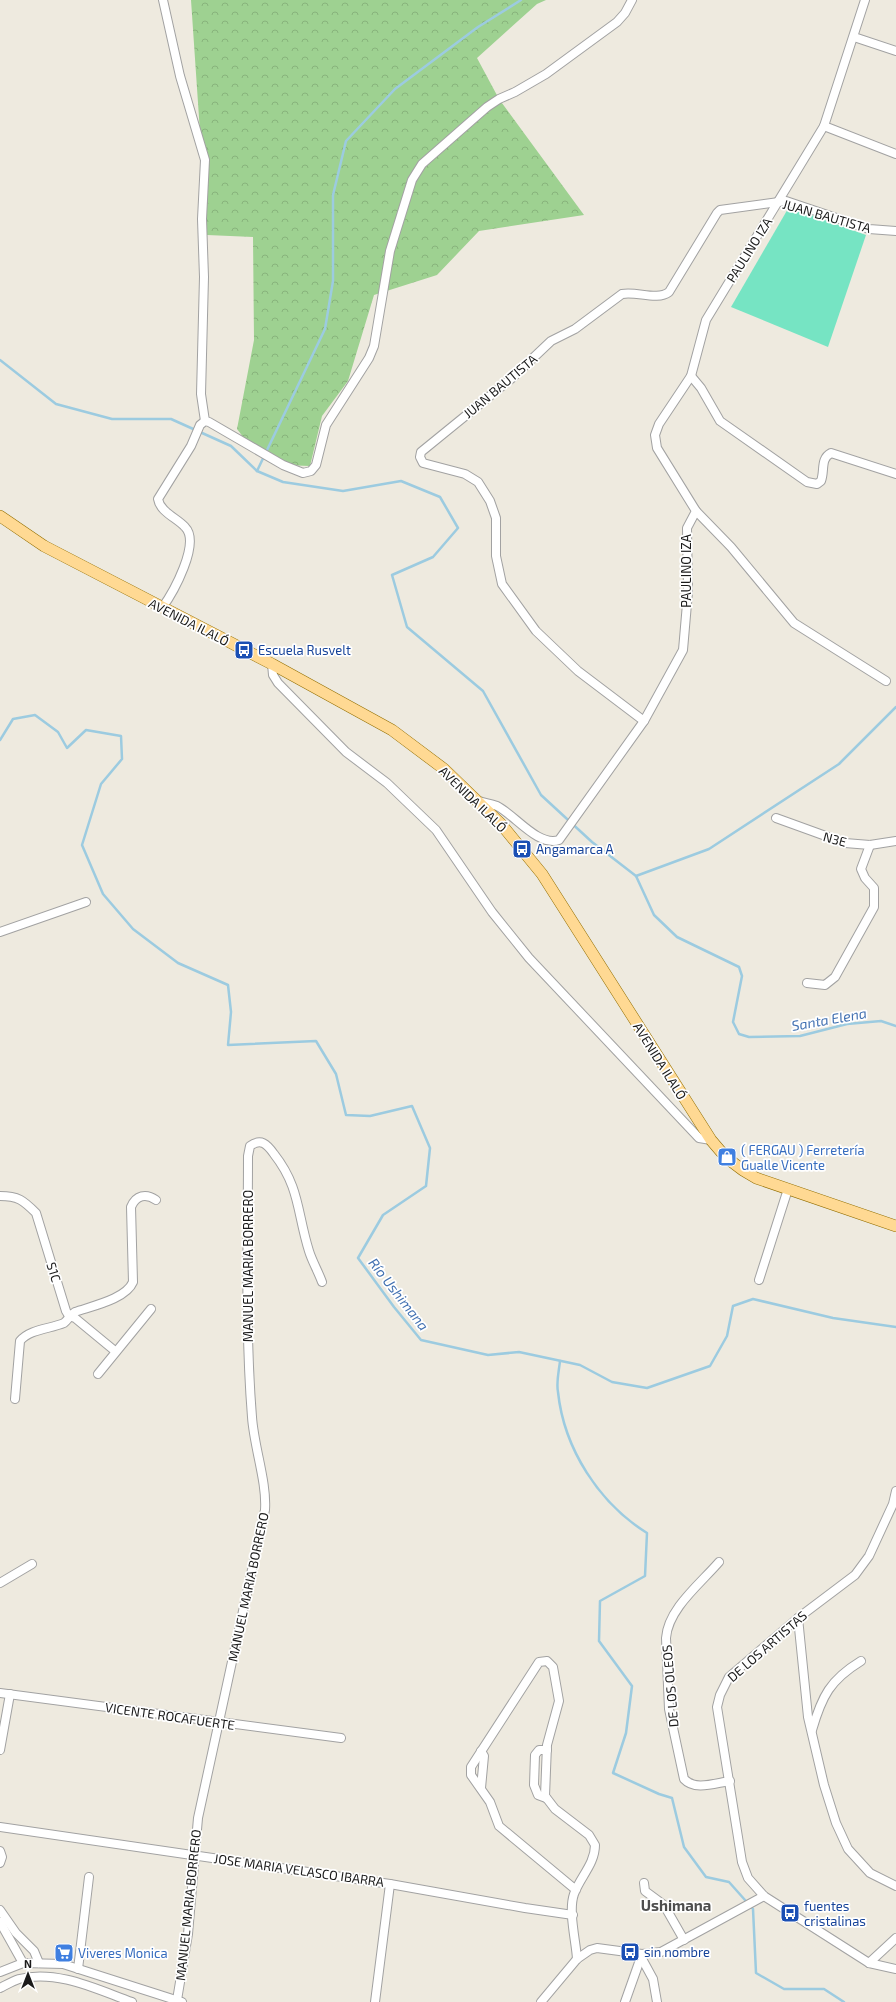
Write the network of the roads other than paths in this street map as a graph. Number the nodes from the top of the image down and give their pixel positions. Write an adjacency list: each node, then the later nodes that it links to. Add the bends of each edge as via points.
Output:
1 (163, 0): 11 (street, via 180,76 206,160 202,219)
2 (632, 0): 11 (street, via 617,22 546,74 499,99 471,119 422,164 412,180 390,251 374,346 326,425 316,465 312,471 302,473 283,465 209,422)
3 (865, 0): 4 (street, PAULINO IZA)
4 (854, 36): 5 (street); 6 (street, PAULINO IZA)
5 (896, 52)
6 (824, 126): 7 (street); 8 (street, PAULINO IZA)
7 (896, 154)
8 (779, 201): 9 (street, JUAN BAUTISTA, via 786,201 868,229); 10 (street, PAULINO IZA, via 706,320); 18 (street, JUAN BAUTISTA, via 720,210 670,292 659,296 622,294 574,329 551,342 512,378 421,452 423,463 465,474 478,482 490,501 496,518 496,556 502,584 536,630 578,670)
9 (896, 231)
10 (691, 376): 12 (street, via 720,421 808,482 817,484 821,480 824,460 831,453); 13 (street, PAULINO IZA, via 659,424 655,436 657,448)
11 (202, 423): 15 (street, via 191,446 158,499 163,509 186,527 190,539 182,572)
12 (896, 474)
13 (696, 512): 17 (street, via 731,547 794,623); 18 (street, PAULINO IZA, via 687,528 688,592 683,650)
14 (0, 516): 15 (main road, AVENIDA ILALÓ, via 44,546)
15 (162, 608): 16 (main road, AVENIDA ILALÓ)
16 (272, 664): 19 (main road, AVENIDA ILALÓ, via 392,730 444,769); 26 (street, via 272,675 278,683 346,752 387,783 436,830 492,912 529,958 699,1138)
17 (886, 681)
18 (644, 721): 19 (street, PAULINO IZA, via 559,840 554,842 542,839 498,807)
19 (479, 801): 26 (main road, AVENIDA ILALÓ, via 542,874)
20 (776, 818): 22 (street, N3E, via 845,843)
21 (896, 841): 22 (street, N3E)
22 (870, 845): 25 (street, via 861,868 874,888 874,907 835,977 825,985)
23 (86, 902): 24 (street)
24 (0, 932)
25 (807, 984)
26 (711, 1140): 27 (main road, AVENIDA ILALÓ, via 720,1153 736,1167 756,1178)
27 (788, 1189): 30 (main road, AVENIDA ILALÓ); 31 (street)
28 (0, 1196): 34 (street, S1C, via 15,1196 36,1213)
29 (156, 1200): 34 (street, via 141,1196 131,1207 133,1282 128,1290 121,1296)
30 (896, 1226)
31 (759, 1280)
32 (322, 1282): 46 (street, MANUEL MARIA BORRERO, via 309,1251 295,1189 283,1165 267,1144 253,1144 248,1156 247,1321 252,1417 265,1494 265,1510)
33 (151, 1309): 35 (street)
34 (69, 1316): 35 (street, via 75,1318); 37 (street, via 65,1322 26,1335 20,1341)
35 (115, 1352): 36 (street)
36 (98, 1374)
37 (15, 1400)
38 (896, 1491): 42 (street, DE LOS ARTISTAS, via 893,1504 862,1567)
39 (719, 1562): 52 (street, DE LOS OLEOS, via 672,1614 666,1638 670,1709 684,1779 698,1786)
40 (32, 1564): 41 (street)
41 (0, 1583)
42 (798, 1618): 47 (street); 52 (street, DE LOS ARTISTAS, via 729,1677 723,1686 718,1707)
43 (861, 1661): 47 (street, via 837,1678 827,1689)
44 (0, 1693): 45 (street, VICENTE ROCAFUERTE)
45 (10, 1694): 46 (street, VICENTE ROCAFUERTE); 49 (street)
46 (219, 1723): 48 (street, VICENTE ROCAFUERTE); 57 (street, MANUEL MARIA BORRERO, via 198,1818)
47 (811, 1731): 62 (street, via 824,1785 836,1823 848,1849 870,1873)
48 (341, 1738)
49 (0, 1750)
50 (547, 1750): 51 (street, via 559,1701 553,1666 544,1660 539,1662); 54 (street); 54 (street, via 539,1750 535,1755 534,1786 538,1795)
51 (482, 1751): 53 (street, via 484,1756); 53 (street, via 470,1771)
52 (730, 1780): 64 (street, DE LOS ARTISTAS, via 742,1862 748,1878)
53 (481, 1788): 63 (street, via 490,1802 499,1826)
54 (546, 1798): 63 (street, via 589,1835 595,1845 593,1858)
55 (0, 1828): 57 (street, JOSE MARIA VELASCO IBARRA)
56 (0, 1851): 58 (street)
57 (193, 1855): 61 (street, JOSE MARIA VELASCO IBARRA); 79 (street, MANUEL MARIA BORRERO, via 188,1934)
58 (0, 1863)
59 (90, 1878): 75 (street)
60 (644, 1883): 69 (street, via 645,1891 664,1905)
61 (390, 1884): 66 (street, JOSE MARIA VELASCO IBARRA); 81 (street)
62 (896, 1886)
63 (576, 1890): 66 (street, via 572,1904)
64 (764, 1896): 69 (street); 74 (street, DE LOS ARTISTAS)
65 (0, 1910): 73 (street, via 16,1934 34,1951)
66 (573, 1914): 71 (street)
67 (0, 1922): 72 (street)
68 (896, 1938): 74 (street)
69 (684, 1940): 70 (street, via 661,1952)
70 (641, 1955): 71 (street, via 597,1948 584,1952); 83 (street); 84 (street, via 653,1979)
71 (577, 1959): 82 (street)
72 (23, 1963): 73 (street); 77 (street)
73 (39, 1963): 75 (street, via 63,1964)
74 (868, 1963): 76 (street)
75 (78, 1969): 79 (street)
76 (896, 1969)
77 (0, 1972)
78 (0, 1988): 80 (street, via 19,1979 44,1976 70,1980)
79 (180, 2001)
80 (132, 2002)
81 (375, 2002)
82 (541, 2002)
83 (625, 2002)
84 (657, 2002)

